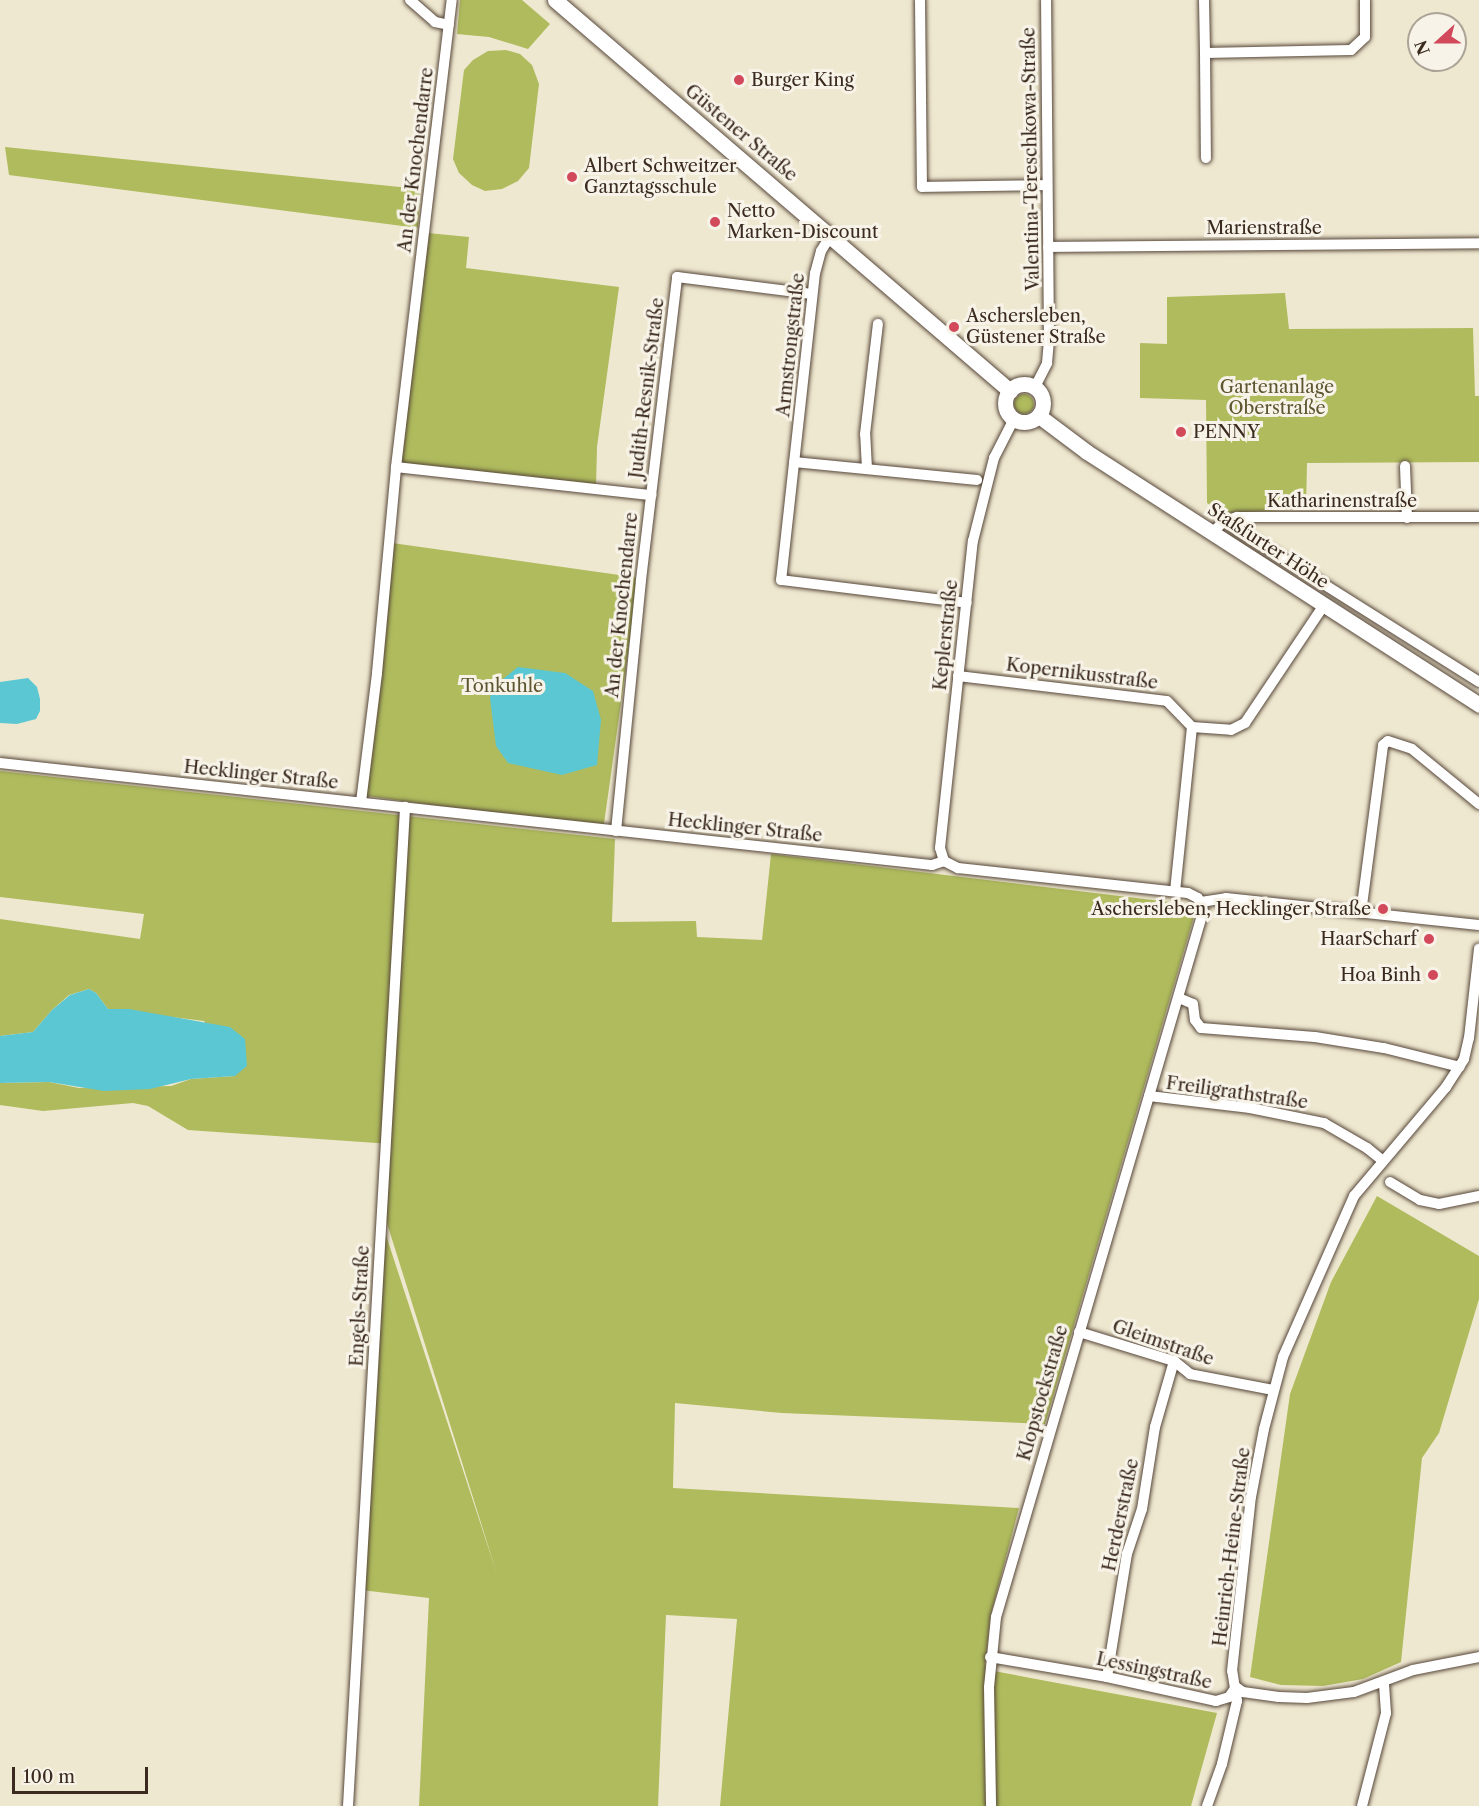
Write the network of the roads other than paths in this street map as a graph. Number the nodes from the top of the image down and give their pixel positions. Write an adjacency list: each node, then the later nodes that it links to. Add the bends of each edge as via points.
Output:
1 (410, 0): 8 (street, via 435,22)
2 (452, 0): 8 (street, An der Knochendarre)
3 (555, 0): 12 (main road, Güstener Straße)
4 (920, 0): 11 (street, via 922,187)
5 (1046, 0): 11 (street, Valentina-Tereschkowa-Straße)
6 (1204, 0): 9 (street)
7 (1365, 0): 9 (street, via 1365,37 1351,50)
8 (449, 25): 22 (street, An der Knochendarre)
9 (1205, 53): 10 (street)
10 (1206, 158)
11 (1047, 185): 14 (street, Valentina-Tereschkowa-Straße)
12 (831, 235): 15 (street, Armstrongstraße, via 818,258); 18 (main road, Güstener Straße)
13 (1479, 243): 14 (street, Marienstraße)
14 (1048, 247): 17 (street, Valentina-Tereschkowa-Straße, via 1048,353)
15 (812, 294): 21 (street, Armstrongstraße); 26 (street, Judith-Resnik-Straße, via 676,277)
16 (878, 324): 24 (street, via 865,434)
17 (1035, 387): 18 (main road, via 1022,385); 19 (main road, via 1043,401)
18 (1010, 391): 20 (main road, via 1006,406)
19 (1039, 416): 20 (main road, via 1027,422); 30 (main road, Staßfurter Höhe)
20 (1014, 419): 31 (street, Keplerstraße, via 992,463 973,541)
21 (794, 462): 24 (street); 31 (street, Armstrongstraße, via 781,580)
22 (396, 466): 26 (street, An der Knochendarre); 38 (street, An der Knochendarre)
23 (1405, 466): 28 (street)
24 (867, 469): 25 (street)
25 (977, 480)
26 (651, 495): 41 (street, An der Knochendarre)
27 (1479, 517): 28 (street, Katharinenstraße)
28 (1407, 518): 29 (street, Katharinenstraße)
29 (1228, 519): 30 (street); 34 (street, Staßfurter Höhe, via 1233,527)
30 (1212, 533): 32 (main road, Staßfurter Höhe)
31 (967, 603): 33 (street, Keplerstraße)
32 (1324, 605): 35 (main road, Staßfurter Höhe); 36 (street, via 1245,723 1231,730)
33 (958, 676): 36 (street, Kopernikusstraße, via 1167,701); 42 (street, Keplerstraße, via 940,848)
34 (1479, 682)
35 (1479, 705)
36 (1192, 727): 43 (street)
37 (0, 763): 38 (street, Hecklinger Straße)
38 (361, 802): 40 (street, Hecklinger Straße)
39 (1479, 804): 45 (street, via 1412,749 1388,741 1383,745)
40 (405, 807): 41 (street, Hecklinger Straße); 62 (street, Engels-Straße)
41 (615, 831): 42 (street, Hecklinger Straße, via 932,865)
42 (944, 861): 43 (street, Hecklinger Straße, via 958,868)
43 (1175, 891): 44 (street, Hecklinger Straße, via 1194,895)
44 (1201, 902): 45 (street, Hecklinger Straße, via 1226,898); 48 (street, Klopstockstraße, via 1203,918)
45 (1361, 913): 46 (street, Hecklinger Straße)
46 (1479, 925)
47 (1479, 949): 49 (street, Heinrich-Heine-Straße, via 1467,1049)
48 (1179, 998): 49 (street, via 1193,1004 1195,1020 1201,1028 1315,1037 1384,1048); 50 (street, Klopstockstraße)
49 (1460, 1067): 51 (street, Heinrich-Heine-Straße)
50 (1149, 1096): 51 (street, Freiligrathstraße, via 1250,1108 1324,1124); 54 (street, Klopstockstraße)
51 (1382, 1160): 56 (street, Heinrich-Heine-Straße, via 1354,1196 1283,1357)
52 (1390, 1182): 53 (street, via 1420,1200 1439,1204)
53 (1479, 1196)
54 (1079, 1332): 55 (street, Gleimstraße); 57 (street, Klopstockstraße, via 1000,1603)
55 (1174, 1361): 56 (street, Gleimstraße, via 1190,1374); 59 (street, Herderstraße, via 1155,1427 1142,1509 1127,1554)
56 (1273, 1390): 61 (street, Heinrich-Heine-Straße, via 1249,1515 1232,1671)
57 (990, 1657): 59 (street, Lessingstraße); 63 (street, Klopstockstraße)
58 (1479, 1657): 60 (street, Lessingstraße, via 1413,1670)
59 (1107, 1677): 61 (street, Lessingstraße, via 1216,1701 1229,1697)
60 (1384, 1683): 61 (street, Lessingstraße, via 1354,1692 1307,1698 1243,1692); 65 (street, via 1386,1713)
61 (1236, 1687): 64 (street, Heinrich-Heine-Straße, via 1230,1734)
62 (348, 1806)
63 (992, 1806)
64 (1207, 1806)
65 (1362, 1806)

